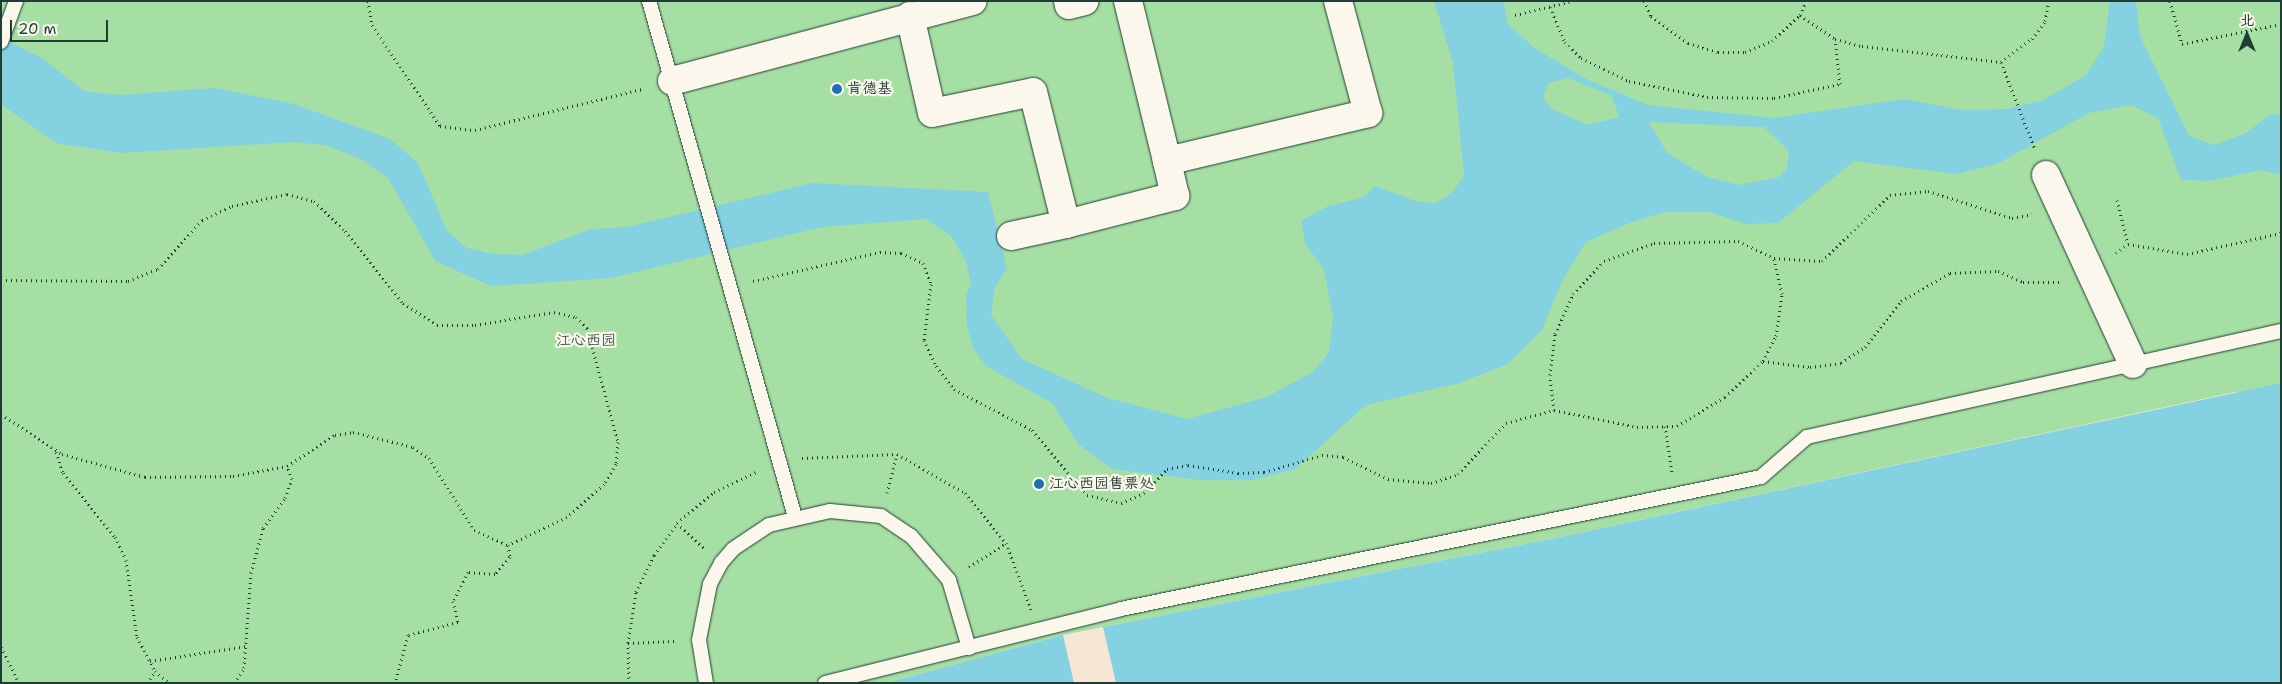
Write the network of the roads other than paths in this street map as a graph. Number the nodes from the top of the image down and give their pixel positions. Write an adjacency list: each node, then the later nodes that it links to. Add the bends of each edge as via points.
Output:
1 (16, 1): 9 (lane)
2 (649, 1): 10 (lane)
3 (973, 1): 8 (street)
4 (1068, 1): 5 (street, via 1069,5)
5 (1085, 1)
6 (1128, 1): 11 (street)
7 (1338, 1): 11 (street, via 1368,113)
8 (910, 16): 10 (street); 13 (street, via 932,113 1033,92)
9 (1, 42)
10 (672, 82): 17 (lane)
11 (1167, 161): 13 (street, via 1175,196)
12 (2046, 175): 16 (street)
13 (1066, 224): 14 (street)
14 (1011, 236)
15 (2281, 331): 16 (lane)
16 (2133, 364): 18 (lane, via 1807,437 1761,478 1121,610)
17 (795, 517): 18 (lane, via 830,511 881,516 911,536 949,580); 19 (lane, via 769,525 733,549 721,563 710,584 699,640)
18 (969, 648): 20 (lane)
19 (706, 683)
20 (825, 683)

